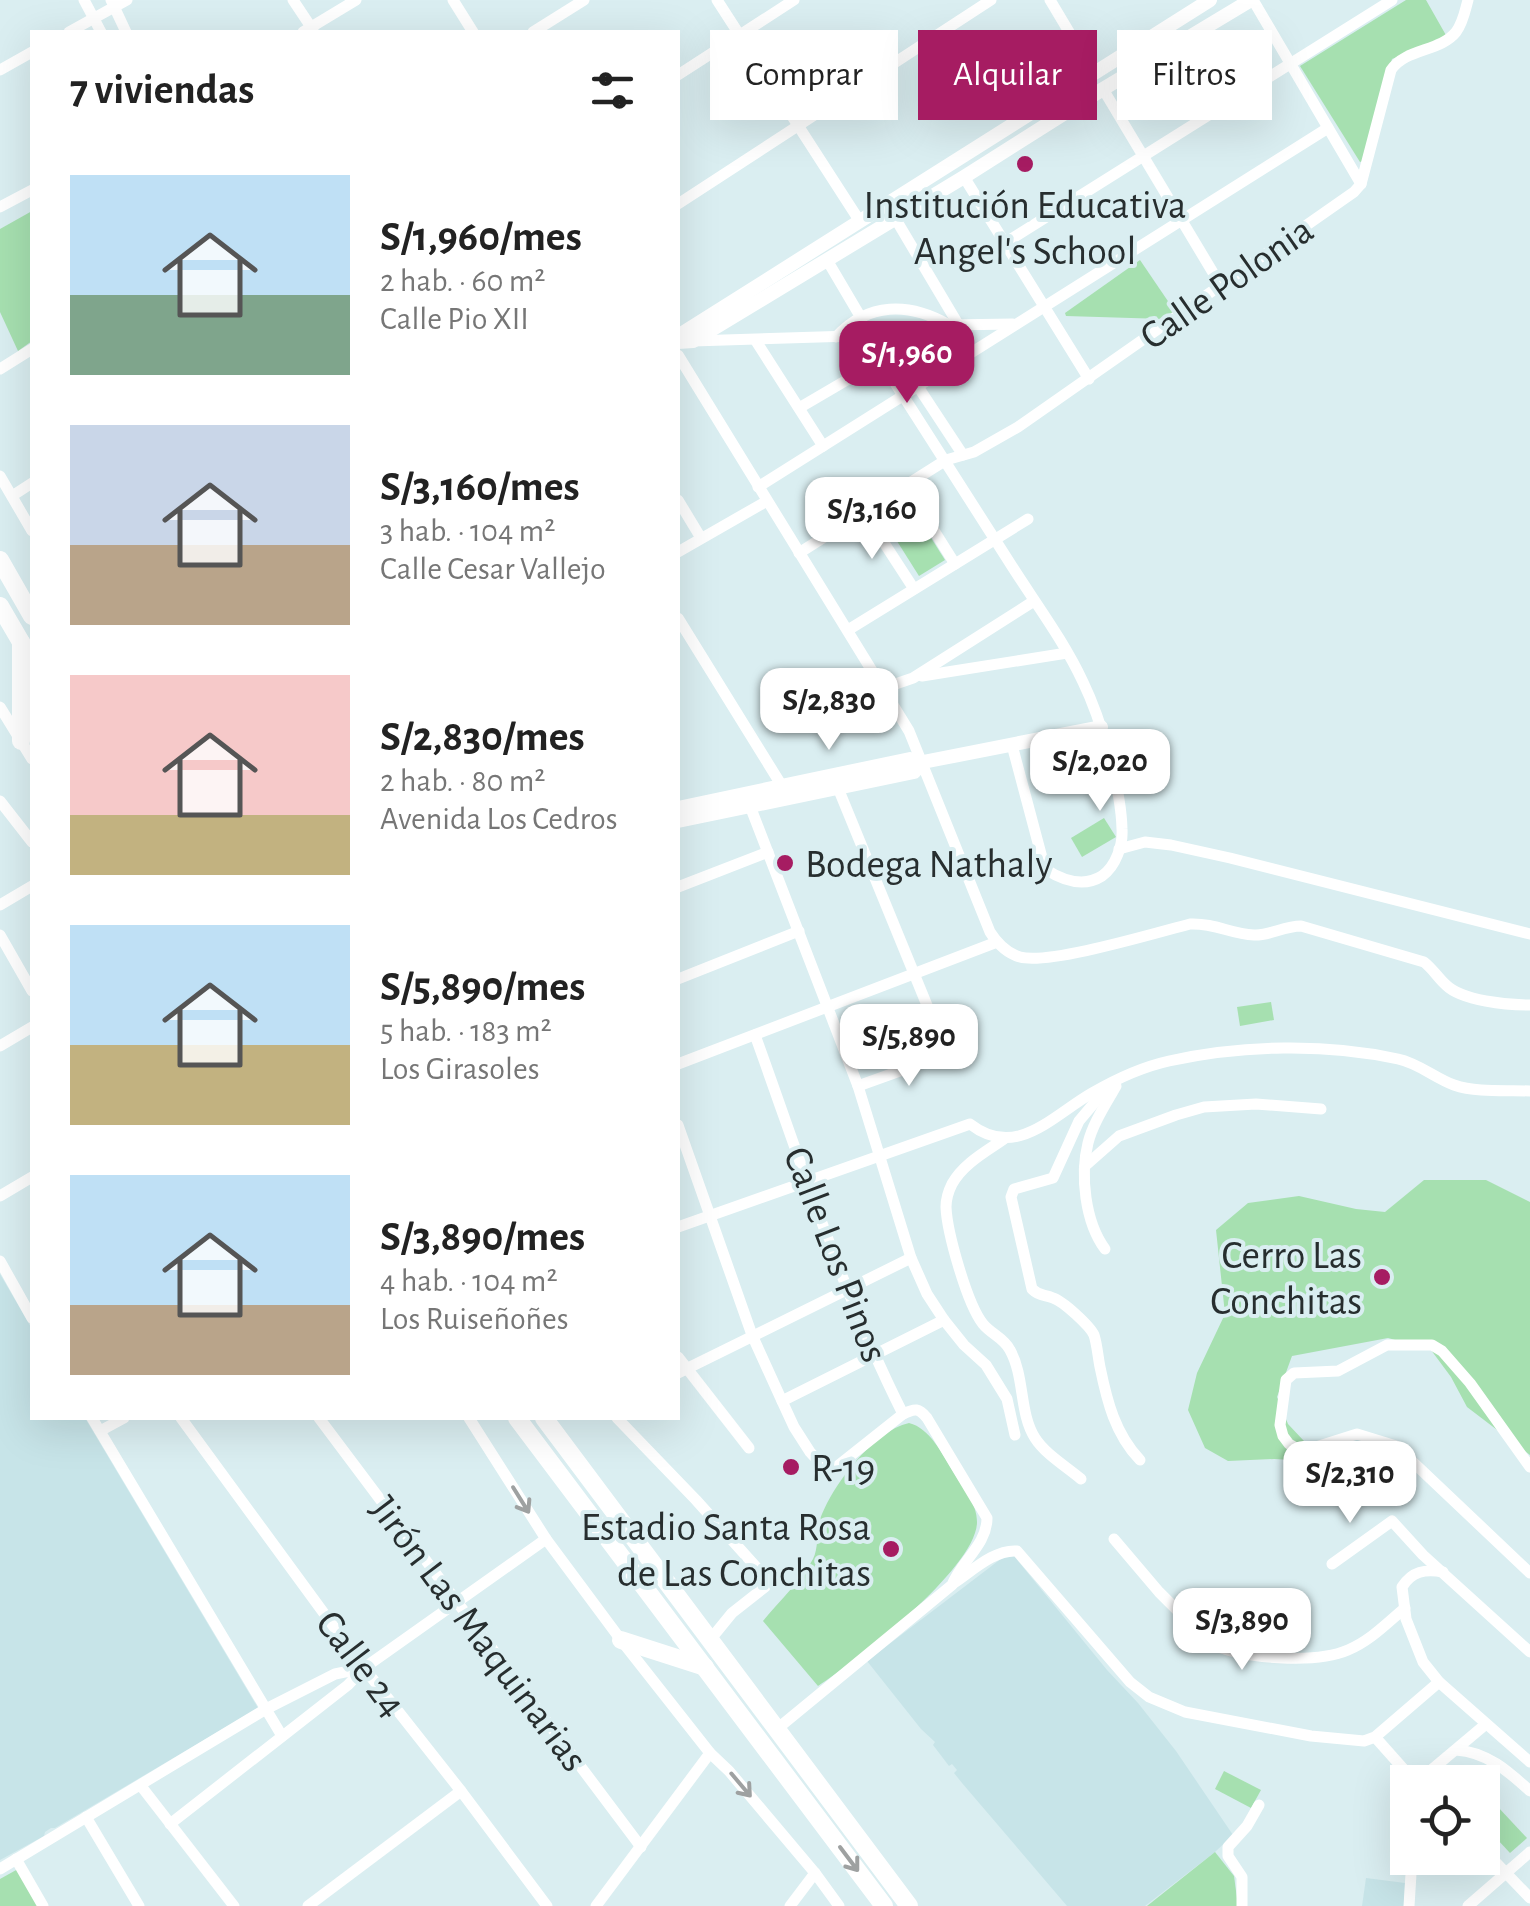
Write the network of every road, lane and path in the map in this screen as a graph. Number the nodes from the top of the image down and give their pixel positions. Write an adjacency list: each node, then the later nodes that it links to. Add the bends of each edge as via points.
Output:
1 (84, 0): 16 (street)
2 (127, 0): 15 (street)
3 (294, 0): 20 (street)
4 (356, 0): 21 (street)
5 (453, 0): 22 (street)
6 (584, 0): 23 (street)
7 (717, 0): 24 (street)
8 (794, 0): 25 (street)
9 (991, 0): 36 (street)
10 (1050, 0): 26 (street)
11 (1210, 0): 31 (street)
12 (1252, 0): 29 (street); 33 (street)
13 (1392, 0): 29 (street)
14 (1468, 0): 40 (street, via 1452,36 1402,58 1391,70)
15 (113, 4): 16 (street); 19 (street)
16 (95, 18): 17 (street); 18 (street)
17 (72, 30)
18 (100, 30)
19 (125, 30)
20 (309, 30)
21 (311, 30)
22 (473, 30)
23 (535, 30)
24 (737, 30)
25 (748, 30)
26 (1068, 30)
27 (30, 53): 30 (street)
28 (710, 54): 32 (street)
29 (1290, 64): 37 (street); 38 (street)
30 (0, 70)
31 (1097, 70)
32 (680, 74)
33 (1103, 88): 38 (street); 39 (street)
34 (796, 120): 36 (street)
35 (1017, 120): 45 (street)
36 (799, 125): 42 (street); 45 (street)
37 (1328, 128): 40 (street); 46 (street)
38 (1143, 156): 46 (street); 47 (street)
39 (964, 178): 44 (street); 47 (street)
40 (1361, 184): 49 (street, Calle Polonia)
41 (30, 191): 43 (street)
42 (680, 203)
43 (0, 207)
44 (896, 218): 48 (street); 52 (street)
45 (859, 220): 57 (street)
46 (1182, 220): 49 (street); 50 (street)
47 (1005, 243): 50 (street)
48 (827, 260): 51 (street); 57 (street)
49 (1221, 286): 63 (street, Calle Polonia)
50 (1044, 307): 53 (street); 63 (street)
51 (860, 316): 52 (street, via 913,310); 55 (street); 56 (street)
52 (954, 324): 53 (street); 54 (street)
53 (1017, 324): 64 (street)
54 (884, 335): 55 (street); 64 (street)
55 (865, 336): 56 (street); 61 (street)
56 (836, 338): 58 (street)
57 (683, 340): 58 (street)
58 (756, 341): 66 (street)
59 (30, 350): 62 (street)
60 (680, 357): 73 (street)
61 (881, 360): 65 (street); 66 (street)
62 (0, 369)
63 (1089, 378): 68 (street, Calle Polonia, via 994,442)
64 (918, 386): 65 (street); 68 (street)
65 (904, 395): 67 (street); 69 (street)
66 (799, 408): 67 (street)
67 (823, 446): 73 (street)
68 (963, 455): 69 (street, Calle Polonia)
69 (946, 460): 72 (street, Calle Polonia); 81 (street)
70 (0, 476): 74 (street)
71 (30, 483): 74 (street)
72 (906, 486): 77 (street, Calle Polonia); 85 (street)
73 (758, 487): 75 (street)
74 (12, 496): 79 (street)
75 (767, 501): 80 (street); 83 (street)
76 (680, 503): 80 (street)
77 (864, 512): 83 (street, Calle Polonia); 87 (street)
78 (1028, 519): 81 (street)
79 (30, 528)
80 (701, 538): 82 (street)
81 (995, 540): 85 (street); 89 (street)
82 (680, 551)
83 (799, 553): 93 (street)
84 (0, 560): 86 (main road)
85 (955, 564): 87 (street)
86 (14, 584): 88 (main road); 91 (main road)
87 (914, 590): 93 (street)
88 (30, 591)
89 (1034, 601): 95 (street); 97 (street)
90 (0, 606): 94 (main road)
91 (30, 612)
92 (680, 621): 105 (street)
93 (848, 630): 98 (street)
94 (21, 642): 96 (main road); 101 (main road)
95 (1067, 652): 97 (street); 100 (street)
96 (30, 658)
97 (913, 678): 98 (street)
98 (884, 688): 104 (street)
99 (0, 707): 101 (street)
100 (1101, 728): 102 (street); 112 (street, via 1118,796)
101 (21, 742): 103 (street)
102 (1012, 744): 104 (street); 112 (street, via 1045,869 1085,882 1102,876)
103 (30, 756)
104 (923, 762): 105 (street, via 910,758); 106 (street, via 914,772); 120 (street)
105 (782, 786): 109 (street)
106 (838, 788): 108 (street); 121 (street)
107 (0, 801): 111 (street)
108 (750, 806): 110 (street); 113 (street)
109 (680, 808)
110 (680, 820)
111 (30, 839)
112 (1119, 849): 118 (street, via 1171,845)
113 (768, 852): 114 (street); 117 (street)
114 (680, 885)
115 (30, 887): 116 (street)
116 (0, 905)
117 (800, 931): 122 (street); 125 (street)
118 (1530, 934)
119 (0, 935): 123 (street)
120 (997, 942): 121 (street); 124 (street, via 1020,957 1040,958 1190,924 1252,935 1301,926 1424,962 1460,993)
121 (914, 974): 125 (street); 131 (street, via 947,1054)
122 (680, 977)
123 (30, 988)
124 (1530, 1005)
125 (829, 1006): 127 (street); 131 (street)
126 (30, 1028): 128 (street)
127 (755, 1035): 129 (street); 139 (street, Calle Los Pinos)
128 (0, 1046)
129 (680, 1063)
130 (1116, 1080): 132 (street, via 1170,1061 1297,1048 1403,1060 1461,1087); 135 (street, via 1044,1126); 137 (street, via 1092,1130); 165 (street, via 1079,1121 1053,1178 1014,1189 1011,1197 1032,1289 1062,1303 1093,1333 1108,1403)
131 (858, 1086): 136 (street)
132 (1530, 1091)
133 (1321, 1109): 137 (street, via 1256,1104 1176,1114 1119,1136)
134 (680, 1130): 141 (street)
135 (1004, 1139): 136 (street, via 970,1124); 167 (street, via 952,1184 946,1207 951,1232 977,1314 1010,1348 1030,1429)
136 (881, 1155): 139 (street); 144 (street)
137 (1085, 1166): 143 (street, via 1092,1224)
138 (30, 1178): 140 (street)
139 (808, 1181): 141 (street); 146 (street, Calle Los Pinos)
140 (0, 1196)
141 (710, 1216): 142 (street); 149 (street)
142 (680, 1227)
143 (1105, 1249)
144 (912, 1258): 146 (street); 148 (street)
145 (0, 1260): 147 (street)
146 (847, 1290): 149 (street); 150 (street, Calle Los Pinos)
147 (30, 1314)
148 (944, 1320): 150 (street); 163 (street, via 1007,1399)
149 (752, 1335): 151 (street); 152 (street)
150 (874, 1357): 152 (street); 153 (street, Calle Los Pinos)
151 (682, 1371): 164 (street)
152 (782, 1401): 153 (street, via 810,1452 835,1468)
153 (903, 1414): 173 (street, via 915,1408 927,1418 987,1518 982,1540)
154 (93, 1420): 162 (street)
155 (120, 1420): 162 (street)
156 (182, 1420): 180 (street, Calle 24)
157 (320, 1420): 174 (street, Jirón Las Maquinarias)
158 (470, 1420): 168 (street, one-way to 168)
159 (519, 1420): 179 (main road)
160 (545, 1420): 177 (main road)
161 (618, 1420): 177 (street, via 766,1578 765,1588)
162 (100, 1431): 182 (street)
163 (1015, 1435)
164 (750, 1448)
165 (1140, 1460)
166 (1530, 1467): 172 (street, via 1470,1383 1432,1345 1388,1346 1338,1371 1294,1373 1286,1380 1280,1425 1289,1444 1316,1447 1358,1434 1396,1446)
167 (1081, 1479)
168 (546, 1538): 174 (street); 176 (street)
169 (1114, 1539): 175 (street, via 1218,1647 1280,1658 1332,1656 1352,1649)
170 (1332, 1564): 171 (street, via 1392,1520)
171 (1442, 1572): 175 (street, via 1410,1577 1402,1588); 178 (street)
172 (1530, 1573)
173 (952, 1585): 184 (street); 186 (street, via 999,1554 1017,1551 1148,1697 1186,1712 1311,1736)
174 (456, 1602): 180 (street); 198 (street, Jirón Las Maquinarias)
175 (1404, 1608): 181 (street, via 1423,1662)
176 (621, 1640): 179 (main road); 188 (street)
177 (710, 1640): 184 (main road)
178 (1530, 1652)
179 (705, 1666): 217 (main road, one-way to 217)
180 (364, 1668): 182 (street, via 336,1674); 185 (street); 193 (street, Calle 24)
181 (1438, 1682): 183 (street); 186 (street)
182 (266, 1709): 185 (street); 192 (street)
183 (1486, 1724): 187 (street); 189 (street)
184 (777, 1729): 218 (main road)
185 (282, 1736): 197 (street)
186 (1370, 1739): 190 (street)
187 (1456, 1750): 191 (street); 194 (street, via 1498,1763)
188 (710, 1752): 198 (street); 204 (street, one-way to 204)
189 (1530, 1762)
190 (1398, 1765)
191 (1437, 1765)
192 (141, 1786): 196 (street); 197 (street)
193 (461, 1791): 212 (street); 213 (street, Calle 24)
194 (1530, 1791)
195 (1259, 1804): 219 (street, via 1228,1847 1242,1877)
196 (83, 1819): 200 (street); 209 (street); 210 (street)
197 (170, 1824): 211 (street)
198 (641, 1848): 214 (street)
199 (1529, 1854): 203 (street)
200 (16, 1859): 202 (street); 208 (street)
201 (1500, 1865): 203 (street)
202 (0, 1868)
203 (1508, 1872): 206 (street); 207 (street)
204 (815, 1874): 215 (street); 216 (street)
205 (1411, 1875): 220 (street)
206 (1484, 1893): 221 (street); 222 (street)
207 (1529, 1902)
208 (43, 1906)
209 (131, 1906)
210 (139, 1906)
211 (234, 1906)
212 (308, 1906)
213 (547, 1906)
214 (596, 1906)
215 (790, 1906)
216 (838, 1906)
217 (884, 1906)
218 (909, 1906)
219 (1242, 1906)
220 (1409, 1906)
221 (1468, 1906)
222 (1495, 1906)

